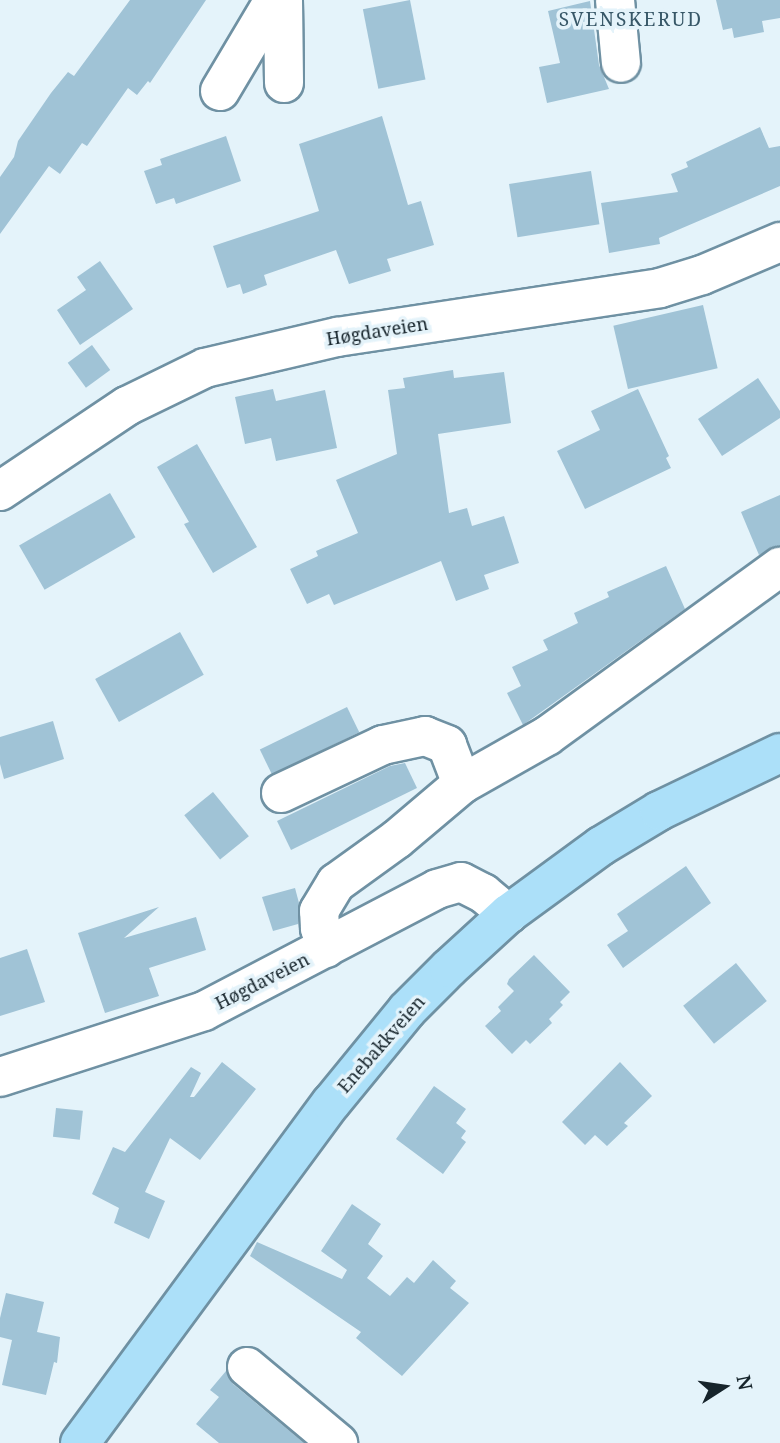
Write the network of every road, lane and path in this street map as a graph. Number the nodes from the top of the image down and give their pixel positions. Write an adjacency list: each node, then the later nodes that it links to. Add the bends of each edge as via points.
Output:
1 (274, 0): 6 (street)
2 (283, 0): 5 (street)
3 (615, 0): 4 (street)
4 (621, 63)
5 (285, 83)
6 (220, 91)
7 (780, 242): 8 (street, Høgdaveien, via 660,288 337,337 205,368 127,407)
8 (0, 491)
9 (780, 567): 11 (street, via 547,736)
10 (780, 753): 13 (main road, Enebakkveien, via 659,811 562,872)
11 (462, 784): 12 (street, via 447,745 425,736 383,745); 14 (street, via 328,893 320,911)
12 (281, 793)
13 (508, 914): 14 (street, Høgdaveien, via 461,882 426,894); 17 (main road, Enebakkveien, via 407,1010 361,1064)
14 (326, 948): 15 (street, Høgdaveien, via 204,1011)
15 (0, 1077)
16 (247, 1367): 18 (street)
17 (80, 1443)
18 (338, 1443)

